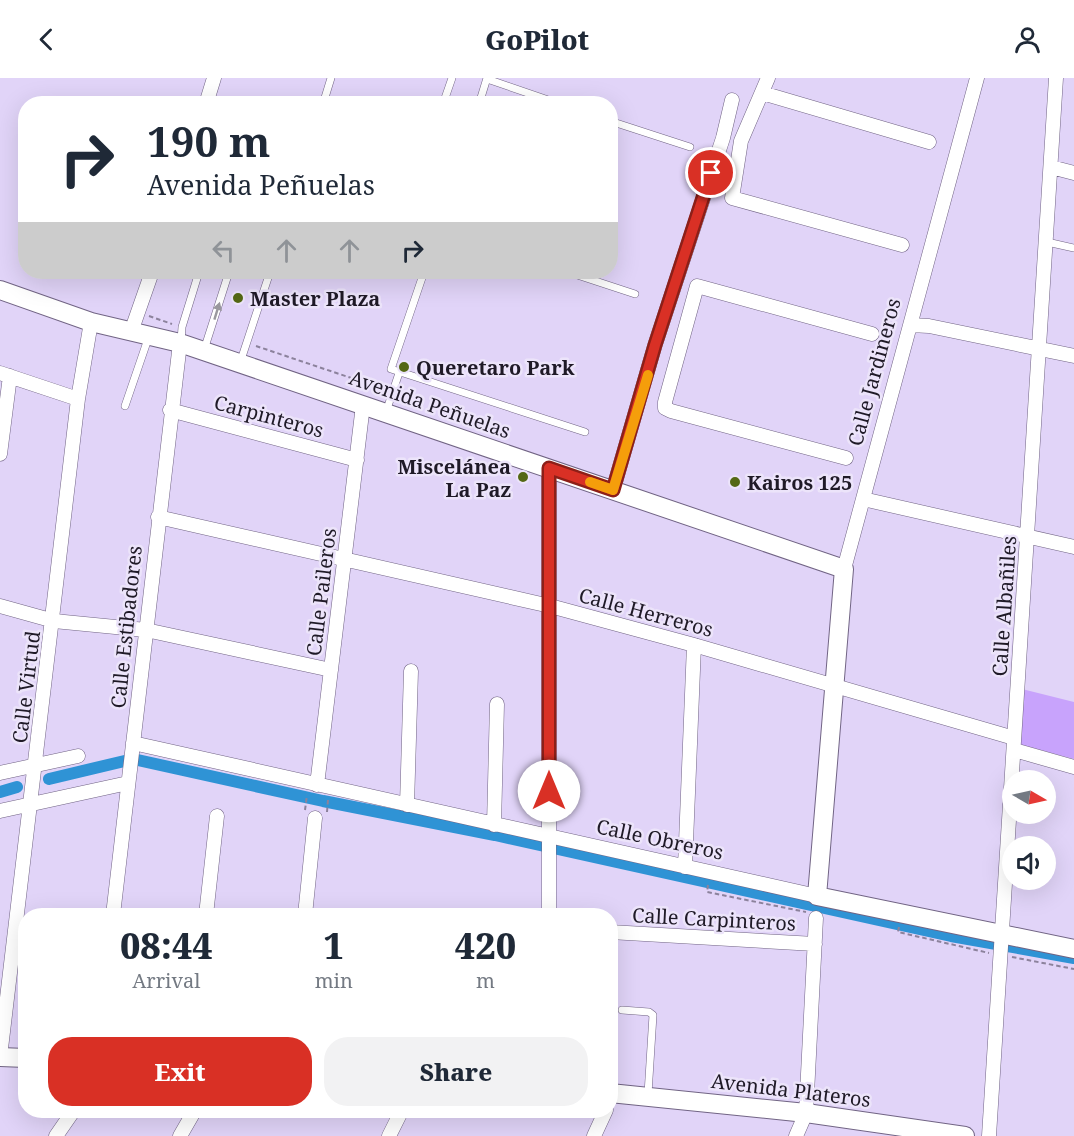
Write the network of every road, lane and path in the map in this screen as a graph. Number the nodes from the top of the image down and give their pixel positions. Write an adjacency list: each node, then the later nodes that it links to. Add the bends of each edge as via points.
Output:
1 (214, 78): 9 (street)
2 (331, 78): 10 (lane)
3 (452, 78): 11 (lane)
4 (487, 78): 12 (lane); 13 (lane)
5 (768, 78): 8 (street)
6 (977, 78): 35 (street, Calle Jardineros)
7 (1056, 78): 21 (street, Calle Albañiles)
8 (762, 93): 16 (street); 17 (street)
9 (208, 96)
10 (325, 96)
11 (446, 96)
12 (481, 96)
13 (538, 96)
14 (732, 100): 18 (street)
15 (618, 124): 19 (lane)
16 (741, 141): 18 (street); 20 (street)
17 (929, 142)
18 (721, 145): 20 (street); 37 (street)
19 (690, 147)
20 (737, 155): 24 (street, via 731,193 738,201)
21 (1051, 167): 22 (street); 23 (street, Calle Albañiles)
22 (1074, 173)
23 (1047, 242): 25 (lane); 43 (street, Calle Albañiles)
24 (902, 245)
25 (1074, 248)
26 (150, 279): 36 (street)
27 (197, 279): 41 (lane)
28 (227, 279): 44 (lane, one-way to 28)
29 (268, 279): 47 (lane)
30 (421, 279): 48 (lane, via 390,367)
31 (589, 279): 33 (lane)
32 (0, 290): 34 (street, Avenida Peñuelas)
33 (635, 294)
34 (91, 322): 36 (street, Avenida Peñuelas); 50 (street, Calle Virtud)
35 (910, 325): 43 (street); 61 (street, Calle Jardineros)
36 (131, 332): 39 (street, Avenida Peñuelas)
37 (660, 332): 40 (street); 42 (street)
38 (872, 334): 40 (street, via 697,286)
39 (149, 336): 41 (street, Avenida Peñuelas); 52 (lane)
40 (681, 337): 45 (street)
41 (180, 343): 44 (street, Avenida Peñuelas); 53 (street, Calle Estibadores)
42 (655, 345): 45 (street); 60 (street)
43 (1041, 349): 46 (street); 63 (street, Calle Albañiles)
44 (204, 351): 47 (street, Avenida Peñuelas)
45 (677, 351): 57 (street, via 666,408)
46 (1074, 356)
47 (240, 363): 51 (street, Avenida Peñuelas)
48 (399, 373): 54 (lane); 55 (lane)
49 (5, 375): 50 (street); 56 (street)
50 (78, 399): 69 (street, Calle Virtud)
51 (363, 405): 54 (street, Avenida Peñuelas); 58 (street, Calle Paileros)
52 (125, 406)
53 (170, 410): 58 (street, Carpinteros); 62 (street, Calle Estibadores)
54 (386, 412): 59 (street, Avenida Peñuelas)
55 (585, 432)
56 (0, 454)
57 (846, 458)
58 (357, 460): 65 (street, Calle Paileros)
59 (549, 468): 60 (street, Avenida Peñuelas); 68 (street)
60 (613, 490): 66 (street, Avenida Peñuelas)
61 (863, 499): 63 (street); 66 (street, Calle Jardineros)
62 (158, 517): 65 (street, Calle Herreros); 70 (street, Calle Estibadores)
63 (1028, 537): 64 (street); 76 (street, Calle Albañiles)
64 (1074, 547)
65 (344, 558): 68 (street, Calle Herreros); 72 (street, Calle Paileros)
66 (844, 569): 74 (street, Calle Jardineros)
67 (0, 606): 69 (street)
68 (550, 606): 71 (street, Calle Herreros); 91 (street)
69 (54, 621): 70 (street); 79 (street, Calle Virtud)
70 (146, 630): 72 (street); 77 (street, Calle Estibadores)
71 (694, 645): 74 (street, Calle Herreros); 92 (street)
72 (331, 670): 83 (street, Calle Paileros)
73 (411, 671): 86 (street)
74 (832, 686): 76 (street, Calle Herreros); 95 (street, Calle Jardineros)
75 (497, 704): 90 (street)
76 (1014, 744): 80 (street, Calle Herreros); 109 (street, Calle Albañiles)
77 (133, 745): 82 (street, Calle Estibadores); 83 (street, Calle Obreros)
78 (78, 756): 79 (street)
79 (37, 764): 81 (street); 85 (street, Calle Virtud)
80 (1074, 768)
81 (0, 773)
82 (128, 783): 85 (street); 98 (street, Calle Estibadores)
83 (312, 789): 86 (street, Calle Obreros); 88 (path)
84 (329, 798): 88 (path)
85 (32, 802): 87 (street); 97 (street, Calle Virtud)
86 (407, 806): 90 (street, Calle Obreros)
87 (0, 811)
88 (316, 814): 100 (street)
89 (217, 816): 99 (street)
90 (494, 825): 91 (street, Calle Obreros)
91 (548, 841): 92 (street, Calle Obreros); 101 (street)
92 (685, 867): 95 (street, Calle Obreros)
93 (708, 887): 96 (path, via 707,892)
94 (757, 896): 96 (path)
95 (817, 896): 109 (street, Calle Obreros)
96 (756, 902): 103 (path, via 808,912)
97 (19, 908)
98 (113, 908)
99 (207, 908)
100 (306, 908)
101 (549, 908)
102 (18, 914): 113 (street, Calle Virtud)
103 (816, 918): 107 (street)
104 (899, 927): 108 (path, via 898,932)
105 (618, 932): 107 (street, Calle Carpinteros)
106 (948, 938): 108 (path)
107 (815, 944): 117 (street)
108 (947, 944): 109 (path)
109 (999, 948): 110 (street, Calle Obreros); 111 (path); 129 (street, Calle Albañiles)
110 (1074, 950)
111 (1074, 969)
112 (622, 1010): 116 (lane, via 653,1015)
113 (0, 1057): 114 (street)
114 (18, 1058)
115 (618, 1096): 116 (street, Avenida Plateros)
116 (648, 1097): 117 (street, Avenida Plateros)
117 (806, 1113): 122 (street, Avenida Plateros); 127 (street)
118 (68, 1118): 123 (street)
119 (190, 1118): 124 (street)
120 (398, 1118): 125 (street)
121 (602, 1118): 126 (street)
122 (913, 1132): 128 (street, Avenida Plateros)
123 (56, 1136)
124 (180, 1136)
125 (389, 1136)
126 (594, 1136)
127 (796, 1136)
128 (965, 1136)
129 (989, 1136)

